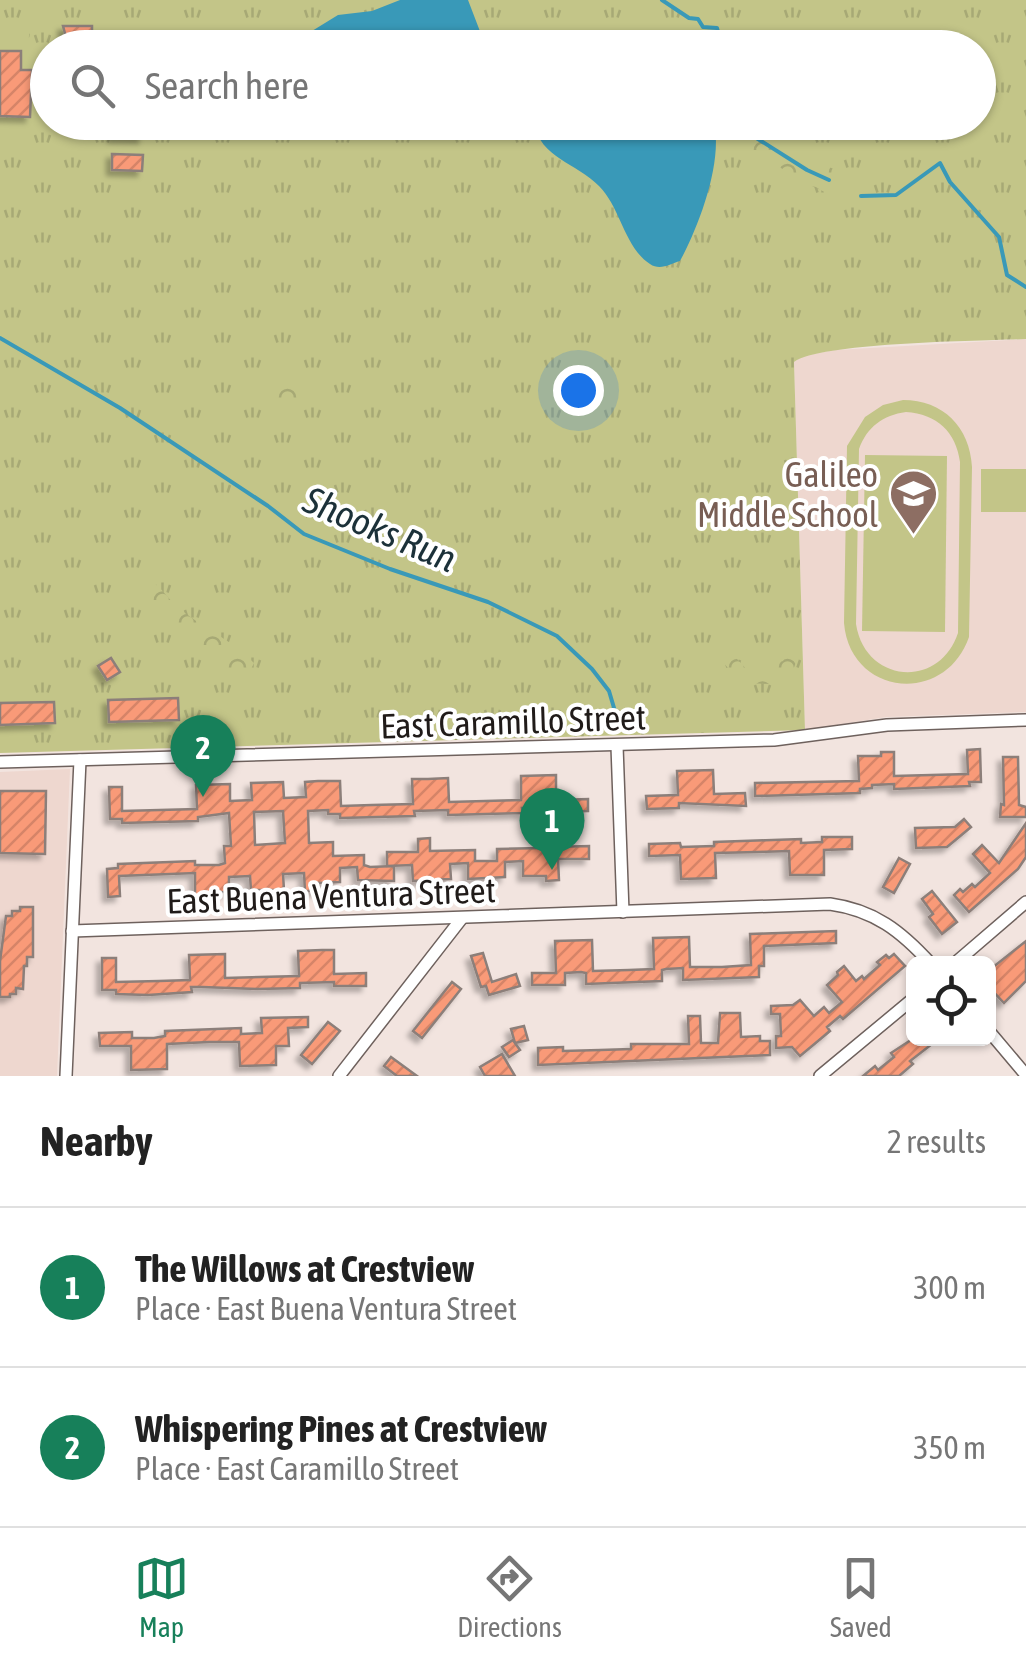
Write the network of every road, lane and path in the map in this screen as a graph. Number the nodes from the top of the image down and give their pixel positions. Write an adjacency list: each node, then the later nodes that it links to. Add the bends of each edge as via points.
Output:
1 (1026, 720): 2 (street, East Caramillo Street)
2 (617, 746): 3 (street, East Caramillo Street); 6 (street)
3 (80, 760): 4 (street, East Caramillo Street); 8 (street)
4 (0, 762)
5 (1026, 902): 10 (street)
6 (623, 912): 7 (street, East Buena Ventura Street); 9 (street, East Buena Ventura Street, via 841,906 893,926)
7 (462, 918): 8 (street, East Buena Ventura Street); 15 (street)
8 (72, 931): 14 (street)
9 (923, 956)
10 (963, 956)
11 (906, 1005): 16 (street)
12 (996, 1039): 13 (street)
13 (1026, 1075)
14 (66, 1076)
15 (340, 1076)
16 (820, 1076)

